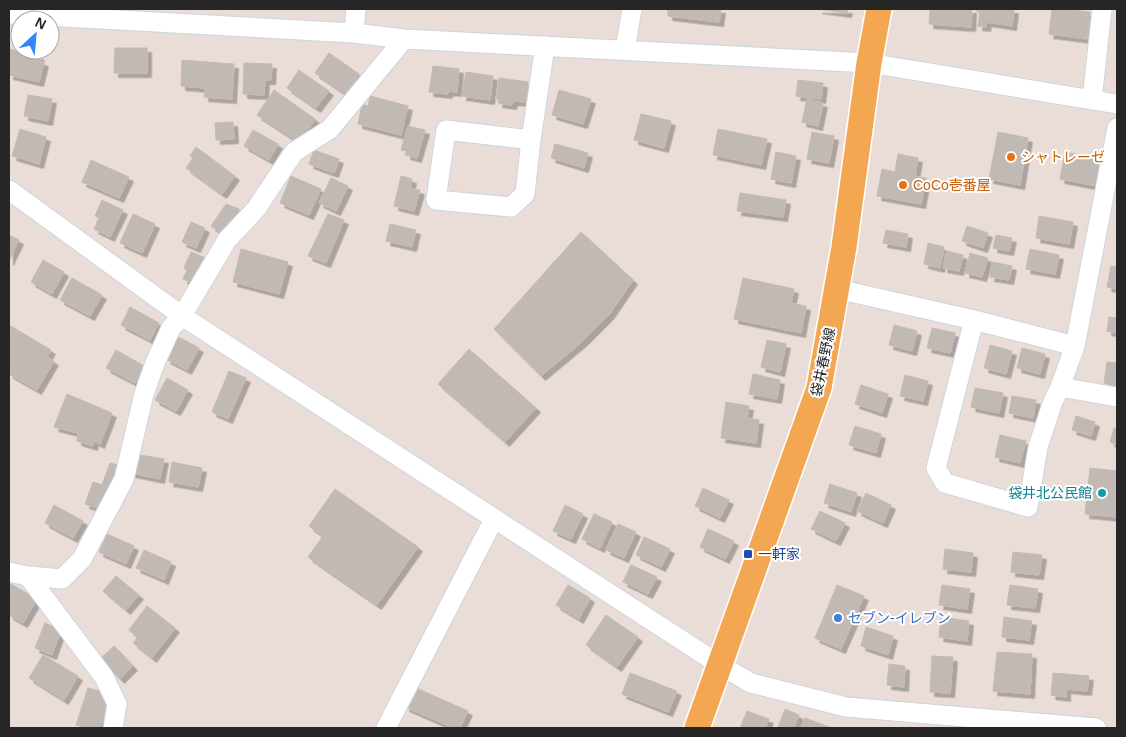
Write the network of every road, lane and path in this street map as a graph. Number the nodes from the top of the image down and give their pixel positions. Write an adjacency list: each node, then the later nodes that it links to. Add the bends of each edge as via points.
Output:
1 (356, 9): 6 (street)
2 (632, 9): 9 (street)
3 (879, 9): 10 (main road, 袋井春野線)
4 (1102, 9): 11 (street)
5 (9, 14): 6 (street)
6 (354, 33): 7 (street)
7 (404, 39): 8 (street); 17 (street, via 330,129 294,152 256,209 227,240)
8 (544, 46): 9 (street); 14 (street)
9 (624, 50): 10 (street)
10 (869, 63): 11 (street); 16 (main road, 袋井春野線)
11 (1092, 100): 12 (street)
12 (1117, 104)
13 (1117, 128): 19 (street)
14 (531, 140): 14 (street, via 526,194 511,207 436,200 446,130)
15 (9, 190): 17 (street)
16 (837, 290): 18 (street); 25 (main road, 袋井春野線, via 819,388)
17 (182, 316): 22 (street); 24 (street, via 171,328 155,363 144,394 124,479 82,558 62,579)
18 (974, 320): 19 (street); 20 (street, via 936,468 945,483 1028,507 1038,448)
19 (1075, 346): 20 (street)
20 (1060, 387): 21 (street)
21 (1117, 397)
22 (494, 519): 25 (street); 27 (street)
23 (9, 572): 24 (street)
24 (28, 576): 26 (street, via 104,677 117,704)
25 (720, 665): 28 (main road, 袋井春野線); 29 (street, via 752,683 846,707)
26 (113, 728)
27 (386, 728)
28 (696, 728)
29 (1096, 728)

